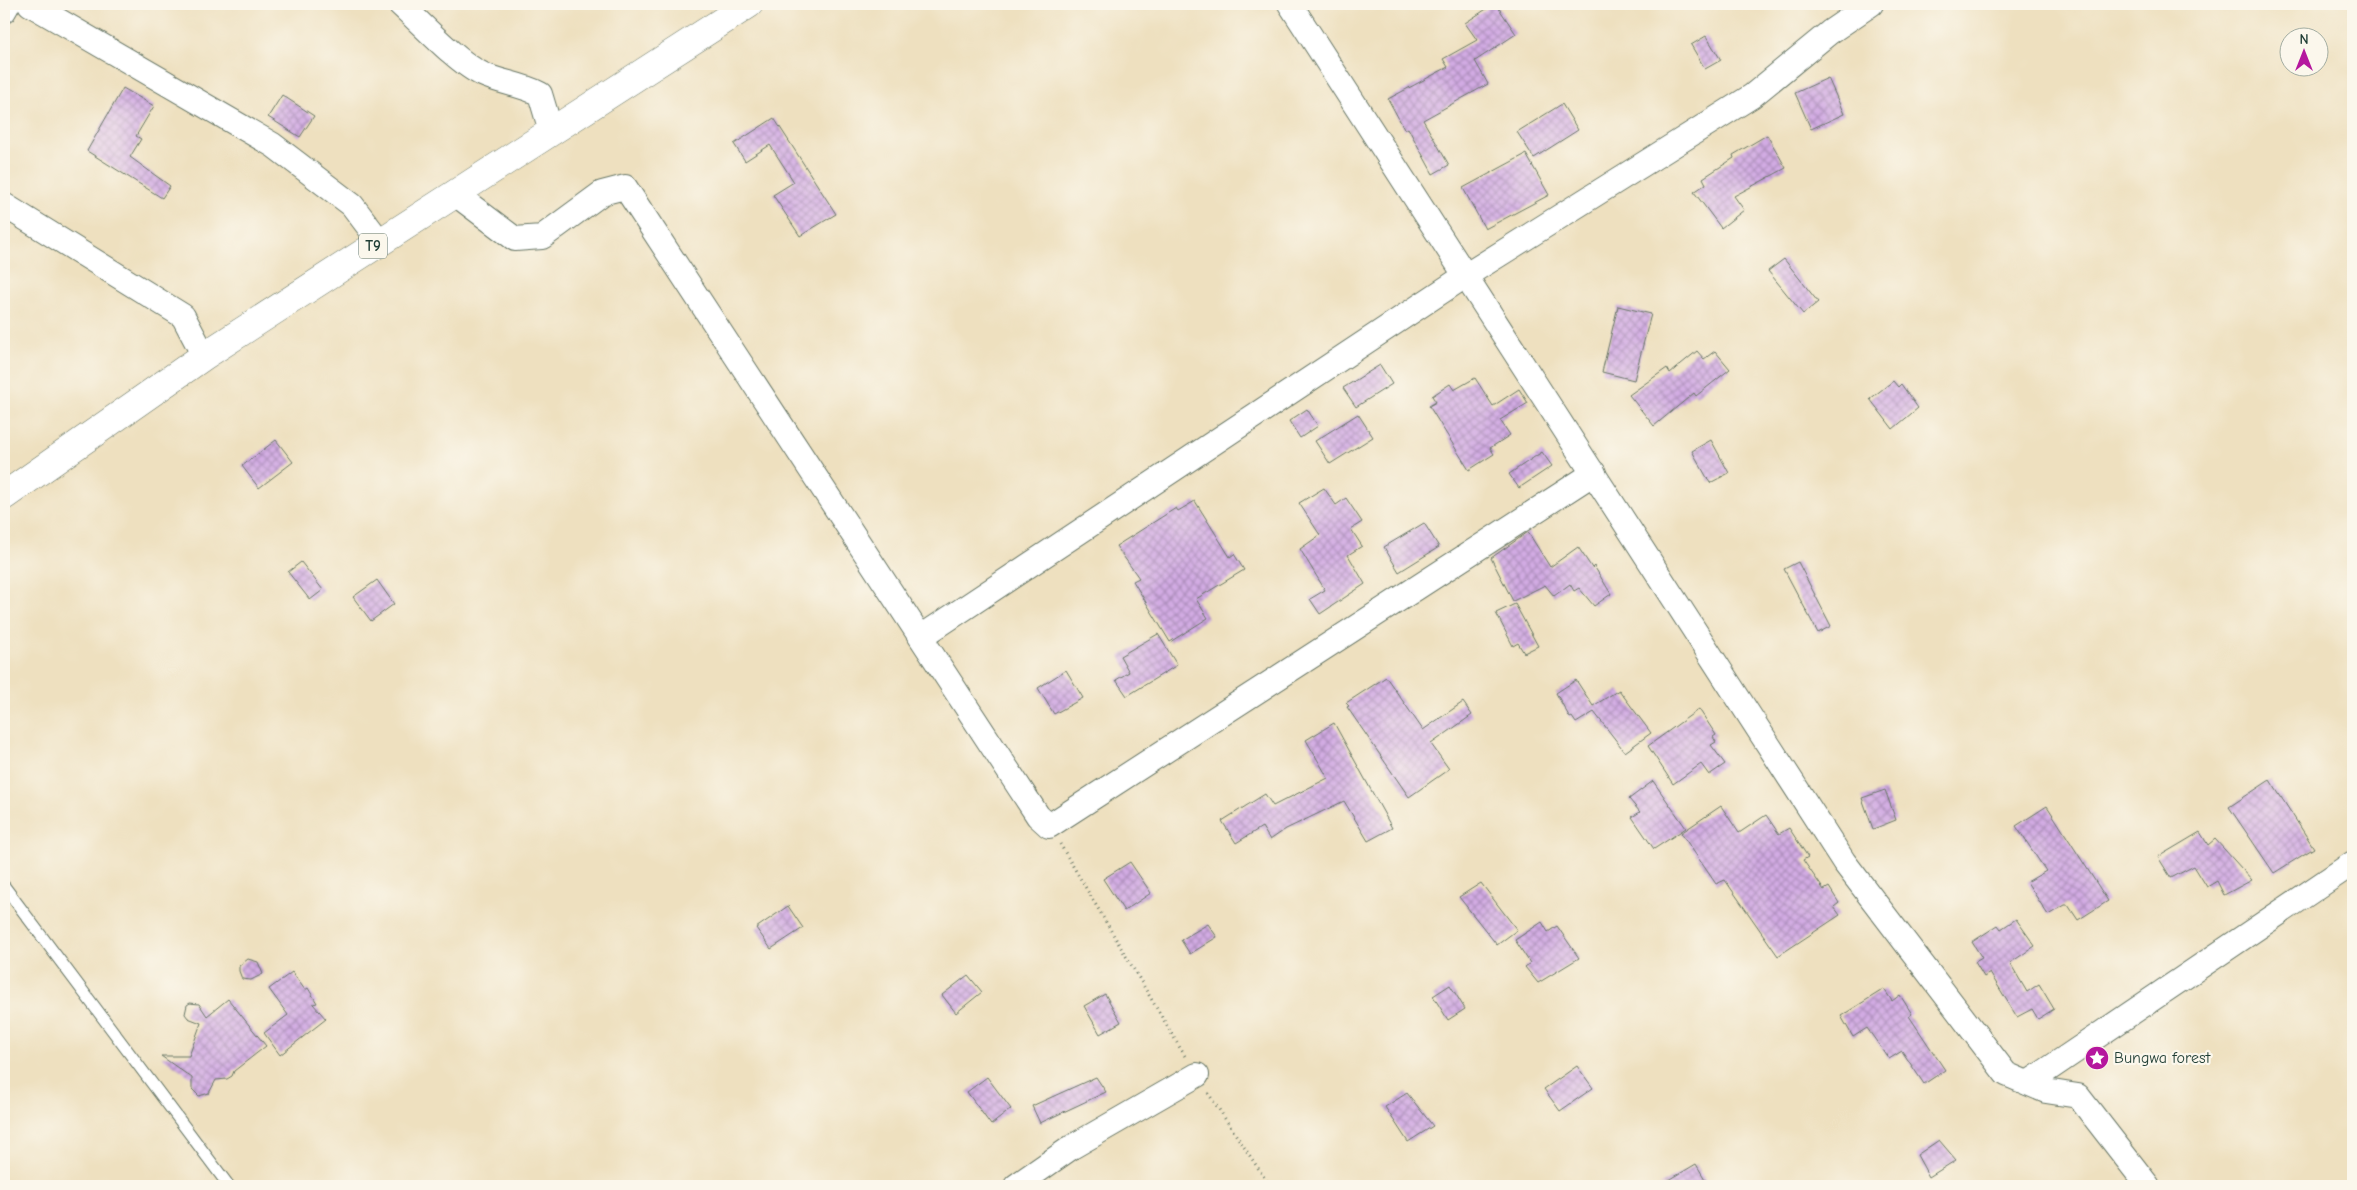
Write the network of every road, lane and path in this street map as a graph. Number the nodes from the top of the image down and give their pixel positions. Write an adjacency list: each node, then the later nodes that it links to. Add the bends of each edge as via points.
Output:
1 (8, 4): 7 (street)
2 (30, 4): 11 (street, via 273,145 352,205)
3 (400, 4): 8 (street, via 464,62 482,74 526,86 540,94)
4 (749, 4): 8 (highway, T9)
5 (1290, 4): 12 (street)
6 (1871, 4): 12 (street, via 1830,32 1752,96)
7 (4, 11)
8 (551, 131): 9 (highway, T9)
9 (454, 193): 11 (highway, T9); 16 (street, via 515,238 542,237 602,193 626,188)
10 (4, 205): 13 (street, via 183,316)
11 (380, 242): 13 (highway, T9)
12 (1465, 276): 14 (street); 16 (street)
13 (204, 356): 15 (highway, T9)
14 (1594, 472): 17 (street); 21 (street, via 1844,862 2006,1074)
15 (4, 496)
16 (921, 637): 17 (street, via 1038,816)
17 (1049, 826): 20 (path)
18 (2353, 863): 21 (street)
19 (4, 886): 22 (lane)
20 (1197, 1075): 23 (street, via 1072,1147); 24 (path)
21 (2028, 1084): 25 (street, via 2046,1091 2078,1096)
22 (229, 1186)
23 (1016, 1186)
24 (1270, 1186)
25 (2148, 1186)

